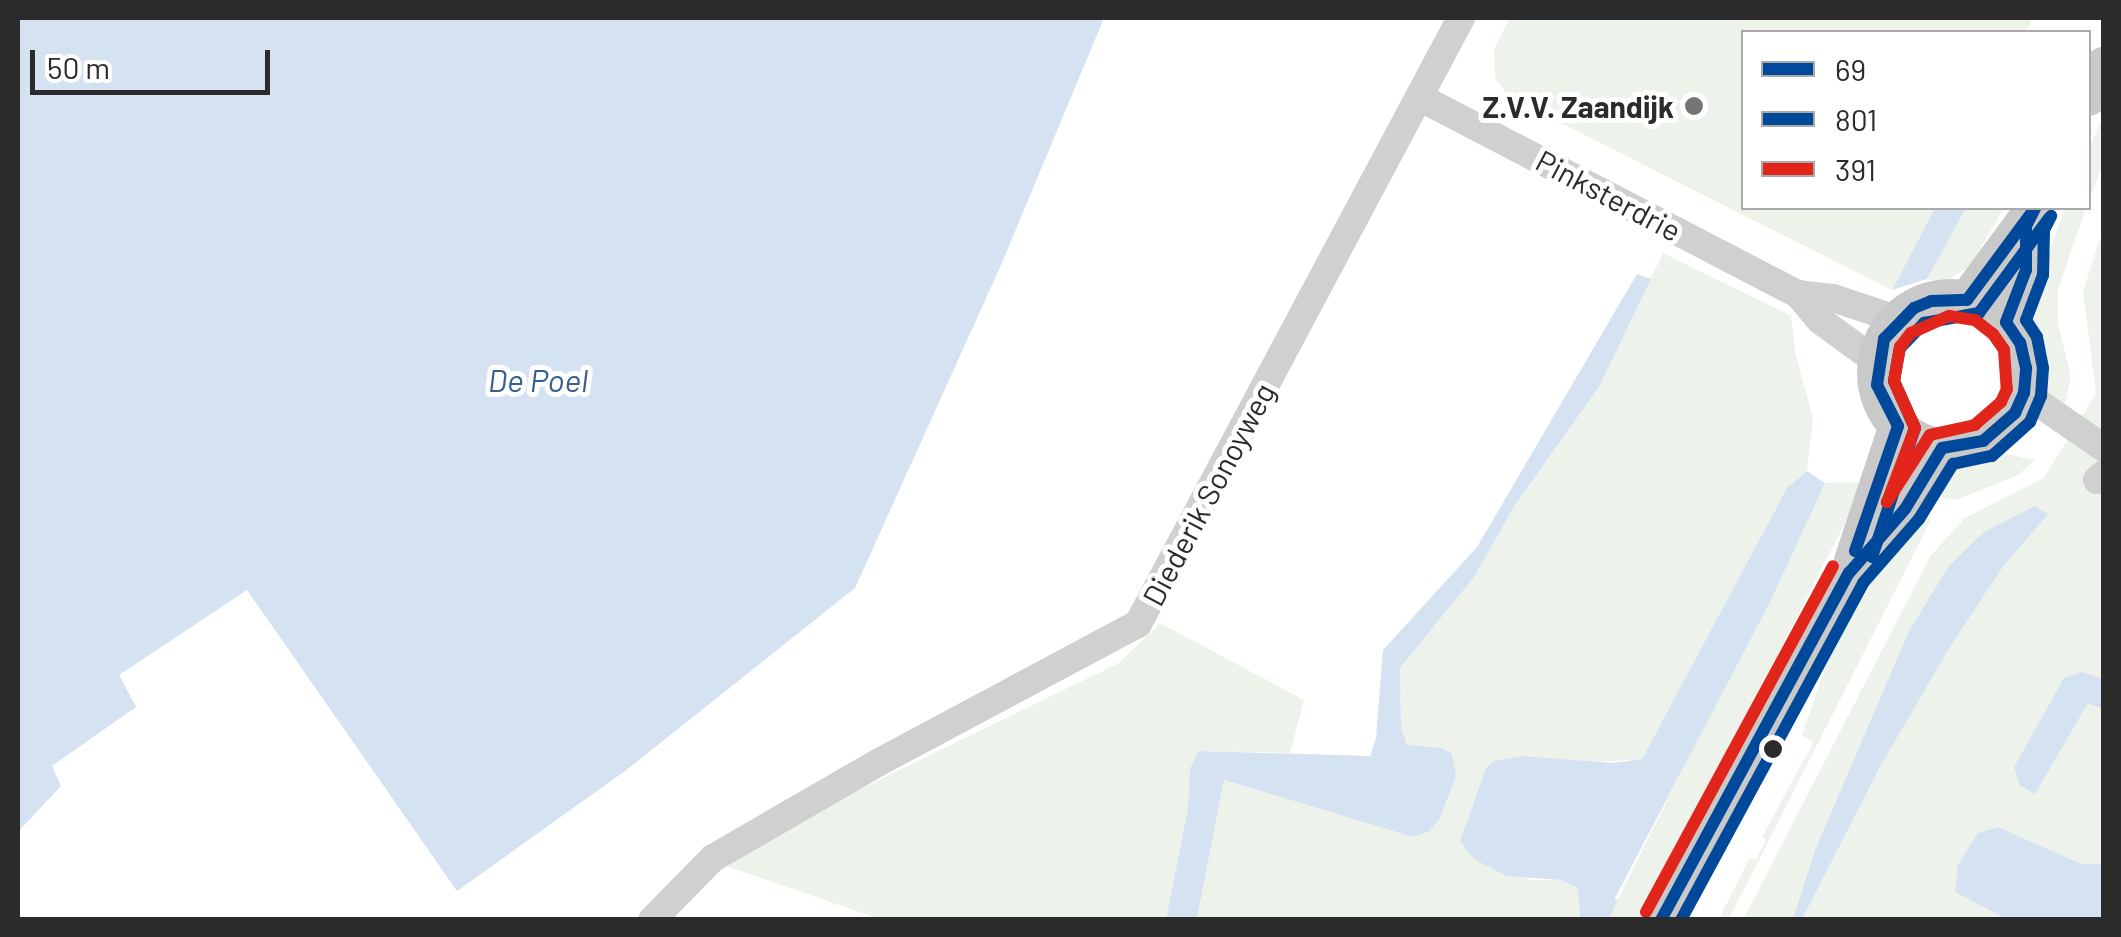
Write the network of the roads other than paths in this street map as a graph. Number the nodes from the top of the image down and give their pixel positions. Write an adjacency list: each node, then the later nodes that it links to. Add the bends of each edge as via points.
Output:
1 (1461, 18): 4 (street, Diederik Sonoyweg)
2 (2104, 66): 3 (main road)
3 (2091, 91)
4 (1420, 96): 6 (street, Pinksterdrie); 16 (street, Diederik Sonoyweg, via 1138,624 713,858)
5 (2031, 217): 7 (main road); 9 (main road, via 2026,270)
6 (1798, 294): 8 (street, Pinksterdrie); 10 (street, Pinksterdrie, via 1820,321)
7 (1968, 300): 8 (main road, via 1931,301); 9 (main road)
8 (1899, 320): 10 (main road)
9 (2006, 322): 11 (main road, via 2020,343)
10 (1877, 362): 12 (main road, via 1877,385)
11 (2024, 392): 13 (main road, via 2001,430 1963,448); 14 (street)
12 (1898, 426): 13 (main road); 15 (main road)
13 (1942, 448): 15 (main road, via 1904,508)
14 (2104, 448)
15 (1849, 574): 17 (main road)
16 (652, 920)
17 (1661, 920)

